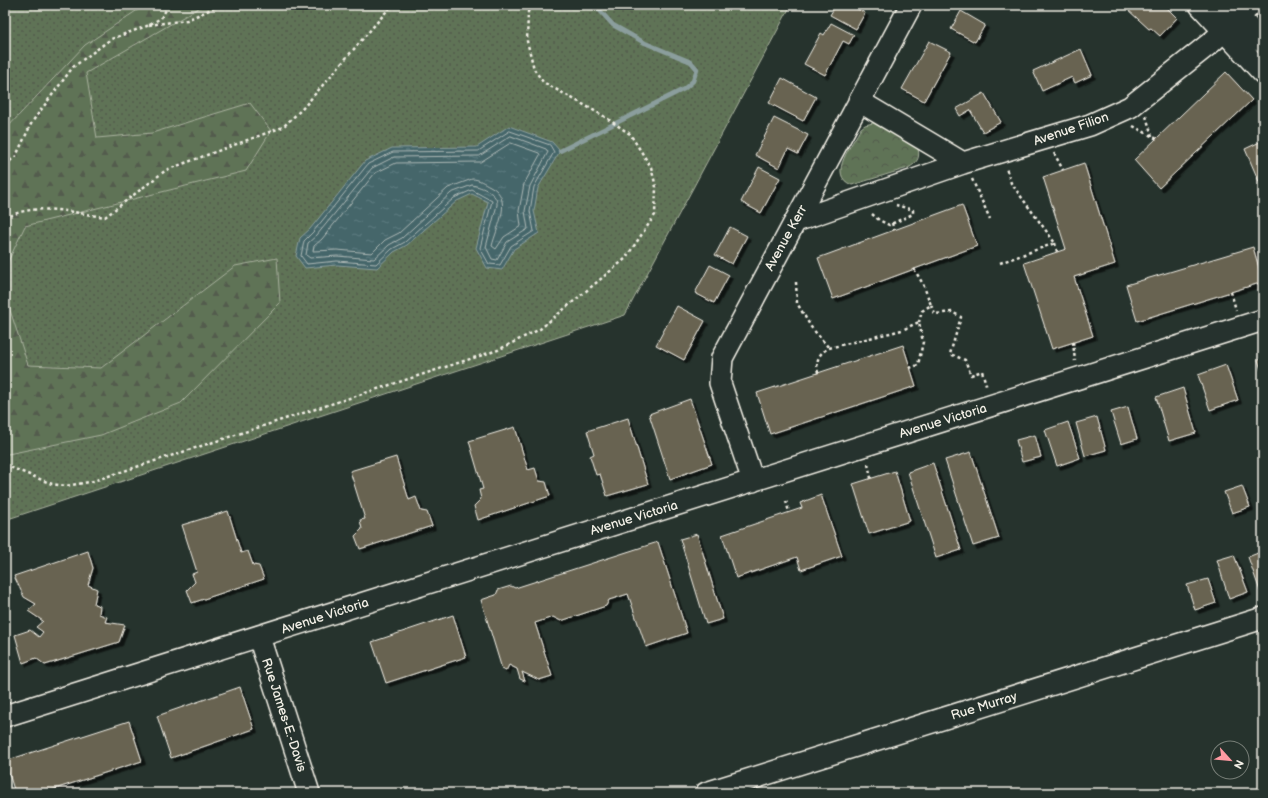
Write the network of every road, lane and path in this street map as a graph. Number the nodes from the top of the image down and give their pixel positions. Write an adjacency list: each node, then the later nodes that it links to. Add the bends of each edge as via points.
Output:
1 (169, 5): 8 (path, via 160,18)
2 (220, 5): 8 (path, via 187,20)
3 (392, 5): 23 (path, via 303,108 283,127 166,170 105,217 33,208 13,213)
4 (531, 5): 45 (path, via 528,12 527,41 534,69 543,82 630,134 651,167 656,187 655,215 625,259 540,329 498,350 90,482 66,486 52,484)
5 (911, 5): 11 (street, Avenue Kerr)
6 (1200, 5): 7 (street)
7 (1235, 14): 9 (street); 10 (street); 19 (street, Avenue Filion, via 1167,80 1130,107 1090,125)
8 (147, 26): 17 (path, via 111,39 73,66 32,122 16,156)
9 (1263, 42)
10 (1263, 73)
11 (859, 101): 19 (street); 25 (street, Avenue Kerr)
12 (1145, 114): 14 (path)
13 (1130, 124): 14 (path)
14 (1152, 137): 15 (path)
15 (1157, 139)
16 (1053, 151): 20 (path)
17 (5, 165)
18 (1005, 166): 28 (path, via 1011,183)
19 (967, 170): 24 (path); 25 (street, Avenue Filion)
20 (1063, 170)
21 (894, 205): 26 (path, via 913,210 913,214)
22 (867, 209): 26 (path, via 879,220)
23 (5, 219)
24 (990, 219)
25 (796, 221): 47 (street, Avenue Kerr, via 722,358 720,383)
26 (892, 223): 27 (path)
27 (894, 230)
28 (1055, 243): 29 (path); 30 (path)
29 (1057, 252)
30 (1000, 263)
31 (914, 269): 34 (path)
32 (796, 282): 39 (path, via 798,303 810,327)
33 (1231, 292): 35 (path)
34 (932, 305): 37 (path, via 922,311); 43 (path, via 934,314 952,312 961,316 950,354 965,360 971,375 982,371)
35 (1236, 310)
36 (1263, 320): 47 (street, Avenue Victoria)
37 (919, 322): 39 (path, via 902,330); 41 (path, via 923,342 918,365)
38 (1073, 342): 40 (path)
39 (829, 348): 42 (path, via 822,351 816,362)
40 (1075, 361)
41 (910, 368)
42 (818, 373)
43 (987, 389)
44 (868, 464): 46 (path)
45 (5, 465)
46 (871, 478)
47 (753, 481): 51 (street, Avenue Victoria)
48 (786, 501): 49 (path)
49 (789, 512)
50 (1263, 618): 54 (street, Rue Murray)
51 (259, 637): 52 (street, Avenue Victoria); 53 (street, Rue James-E.-Davis)
52 (5, 716)
53 (309, 793)
54 (706, 793)

